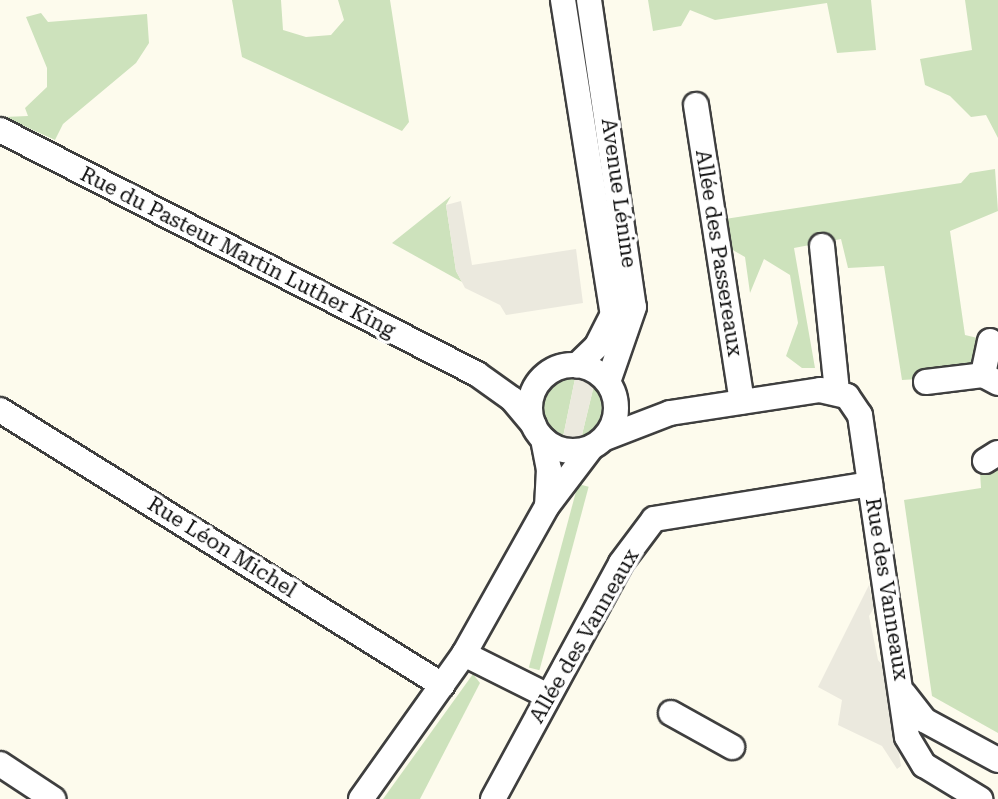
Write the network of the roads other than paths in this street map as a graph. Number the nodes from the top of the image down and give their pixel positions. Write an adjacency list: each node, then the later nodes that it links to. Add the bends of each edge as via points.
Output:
1 (563, 0): 7 (street, Avenue Lénine, via 614,314 597,346)
2 (589, 0): 12 (street, Avenue Lénine, via 634,307)
3 (696, 105): 14 (street, Allée des Passereaux)
4 (0, 130): 9 (street, Rue du Pasteur Martin Luther King)
5 (822, 246): 13 (street)
6 (989, 341): 10 (street)
7 (577, 365): 8 (street); 12 (street)
8 (548, 373): 9 (street, Rue du Pasteur Martin Luther King, via 516,382); 17 (street, via 533,392)
9 (477, 374): 17 (street, Rue du Pasteur Martin Luther King, via 512,399)
10 (990, 379): 11 (street)
11 (926, 382)
12 (611, 388): 16 (street, via 627,406); 18 (street, via 616,417)
13 (837, 391): 14 (street); 19 (street, Rue des Vanneaux, via 847,396 860,415)
14 (741, 401): 16 (street)
15 (0, 410): 22 (street, Rue Léon Michel)
16 (670, 413): 18 (street)
17 (538, 432): 18 (street, via 566,451); 20 (street, via 549,469)
18 (598, 443): 20 (street)
19 (870, 484): 23 (street, Rue des Vanneaux); 24 (street, Allée des Vanneaux, via 654,519 621,563)
20 (547, 506): 21 (street)
21 (464, 654): 22 (street); 24 (street)
22 (442, 685): 30 (street)
23 (904, 694): 27 (street, Rue des Vanneaux, via 924,720); 32 (street, Rue des Vanneaux, via 902,712 915,755 936,774)
24 (548, 696): 31 (street, Allée des Vanneaux)
25 (671, 713): 26 (street)
26 (732, 747)
27 (998, 760)
28 (0, 764): 29 (street)
29 (52, 799)
30 (361, 799)
31 (493, 799)
32 (980, 799)

